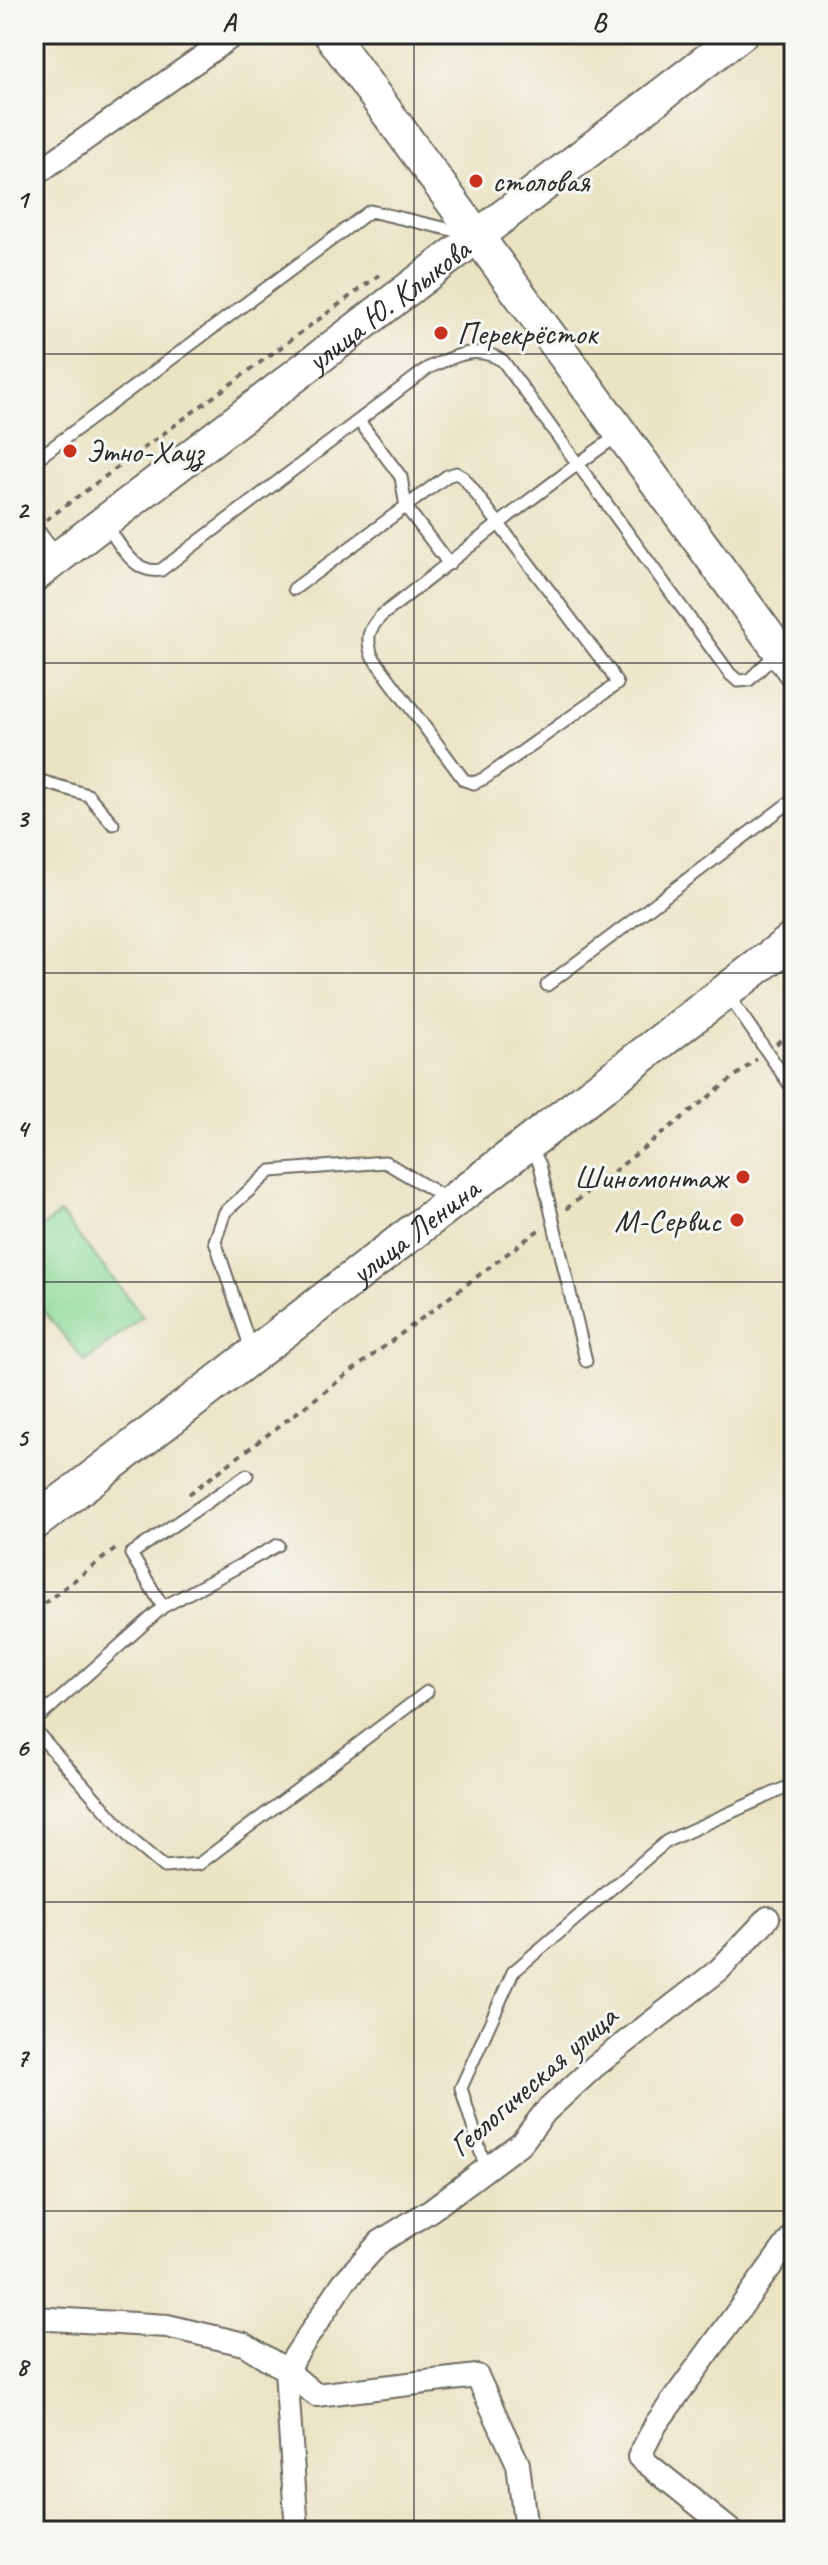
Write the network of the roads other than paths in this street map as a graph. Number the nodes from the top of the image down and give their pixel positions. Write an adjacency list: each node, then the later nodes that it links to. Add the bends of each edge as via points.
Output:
1 (235, 34): 4 (street)
2 (330, 34): 5 (main road)
3 (729, 38): 5 (main road, улица Ю. Клыкова)
4 (34, 175)
5 (477, 236): 7 (main road); 8 (lane, via 370,211); 11 (main road, улица Ю. Клыкова)
6 (359, 421): 9 (lane, via 428,368 481,351 503,361); 10 (lane, via 401,477); 11 (lane, via 161,570 139,567)
7 (620, 433): 9 (lane); 17 (main road)
8 (34, 461)
9 (577, 464): 12 (lane); 17 (lane, via 738,681)
10 (406, 507): 12 (lane, via 456,473); 14 (lane); 16 (lane)
11 (103, 522): 15 (main road, улица Ю. Клыкова)
12 (499, 525): 14 (lane); 14 (lane, via 617,684 474,783 464,780 372,656 367,640 381,616)
13 (34, 531): 15 (street)
14 (449, 564)
15 (44, 568)
16 (294, 589)
17 (787, 661)
18 (34, 779): 20 (lane, via 88,795)
19 (794, 799): 22 (lane)
20 (113, 824)
21 (794, 939): 23 (main road, улица Ленина)
22 (547, 985)
23 (726, 991): 24 (lane); 25 (main road, улица Ленина)
24 (794, 1091)
25 (527, 1142): 26 (main road, улица Ленина); 28 (lane, via 536,1153)
26 (450, 1201): 27 (main road, улица Ленина); 27 (lane, via 385,1162 271,1171 225,1212 215,1241)
27 (252, 1353): 30 (main road, улица Ленина)
28 (586, 1361)
29 (247, 1475): 32 (lane, via 131,1554)
30 (34, 1523)
31 (278, 1545): 32 (lane)
32 (163, 1607): 34 (lane)
33 (427, 1692): 35 (lane, via 199,1864 164,1867 133,1841)
34 (34, 1722)
35 (34, 1729)
36 (794, 1784): 38 (lane, via 667,1841 513,1972 461,2088)
37 (768, 1918): 38 (street, Геологическая улица, via 719,1970 595,2066 545,2112 522,2142)
38 (485, 2166): 41 (street, Геологическая улица, via 380,2242 343,2283)
39 (794, 2234): 44 (street, via 656,2424 639,2457)
40 (34, 2318): 41 (street, via 167,2326 244,2344)
41 (286, 2370): 42 (street); 43 (street, via 316,2395 477,2376 518,2464)
42 (297, 2531)
43 (526, 2531)
44 (731, 2531)

